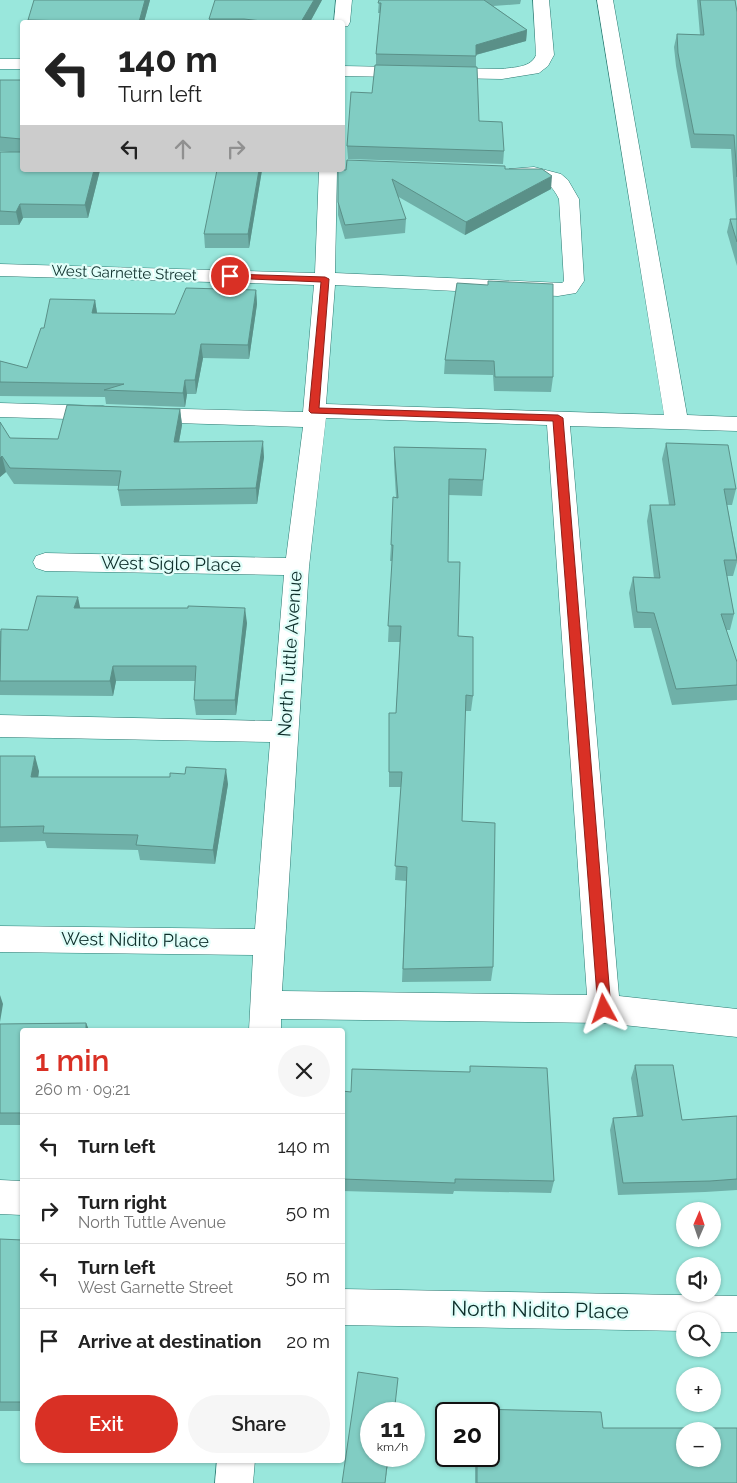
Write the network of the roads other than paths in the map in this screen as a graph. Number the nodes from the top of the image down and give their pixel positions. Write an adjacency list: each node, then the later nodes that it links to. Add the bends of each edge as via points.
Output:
1 (344, 0): 4 (street)
2 (541, 0): 7 (street, via 545,55 542,62 532,69 502,74)
3 (605, 0): 15 (street)
4 (342, 20)
5 (0, 64): 6 (street)
6 (20, 64)
7 (345, 71)
8 (328, 172): 11 (street, North Tuttle Avenue)
9 (496, 172): 11 (street, West Garnette Street, via 534,173 554,178 561,184 569,199 574,281 569,288)
10 (0, 270): 11 (street, West Garnette Street)
11 (325, 279): 13 (street, North Tuttle Avenue)
12 (0, 410): 13 (street)
13 (314, 416): 14 (street); 18 (street, North Tuttle Avenue)
14 (558, 418): 15 (street); 23 (street)
15 (677, 422): 16 (street)
16 (737, 424)
17 (45, 562): 18 (street, West Siglo Place)
18 (297, 567): 20 (street, North Tuttle Avenue)
19 (0, 726): 20 (street)
20 (284, 732): 22 (street, North Tuttle Avenue)
21 (0, 939): 22 (street, West Nidito Place)
22 (269, 942): 24 (street, North Tuttle Avenue)
23 (604, 1009): 24 (street); 25 (street)
24 (265, 1018)
25 (737, 1023)
26 (0, 1198): 27 (street)
27 (20, 1198)
28 (345, 1307): 29 (street, North Nidito Place)
29 (737, 1314)
30 (236, 1463): 31 (street)
31 (234, 1483)

